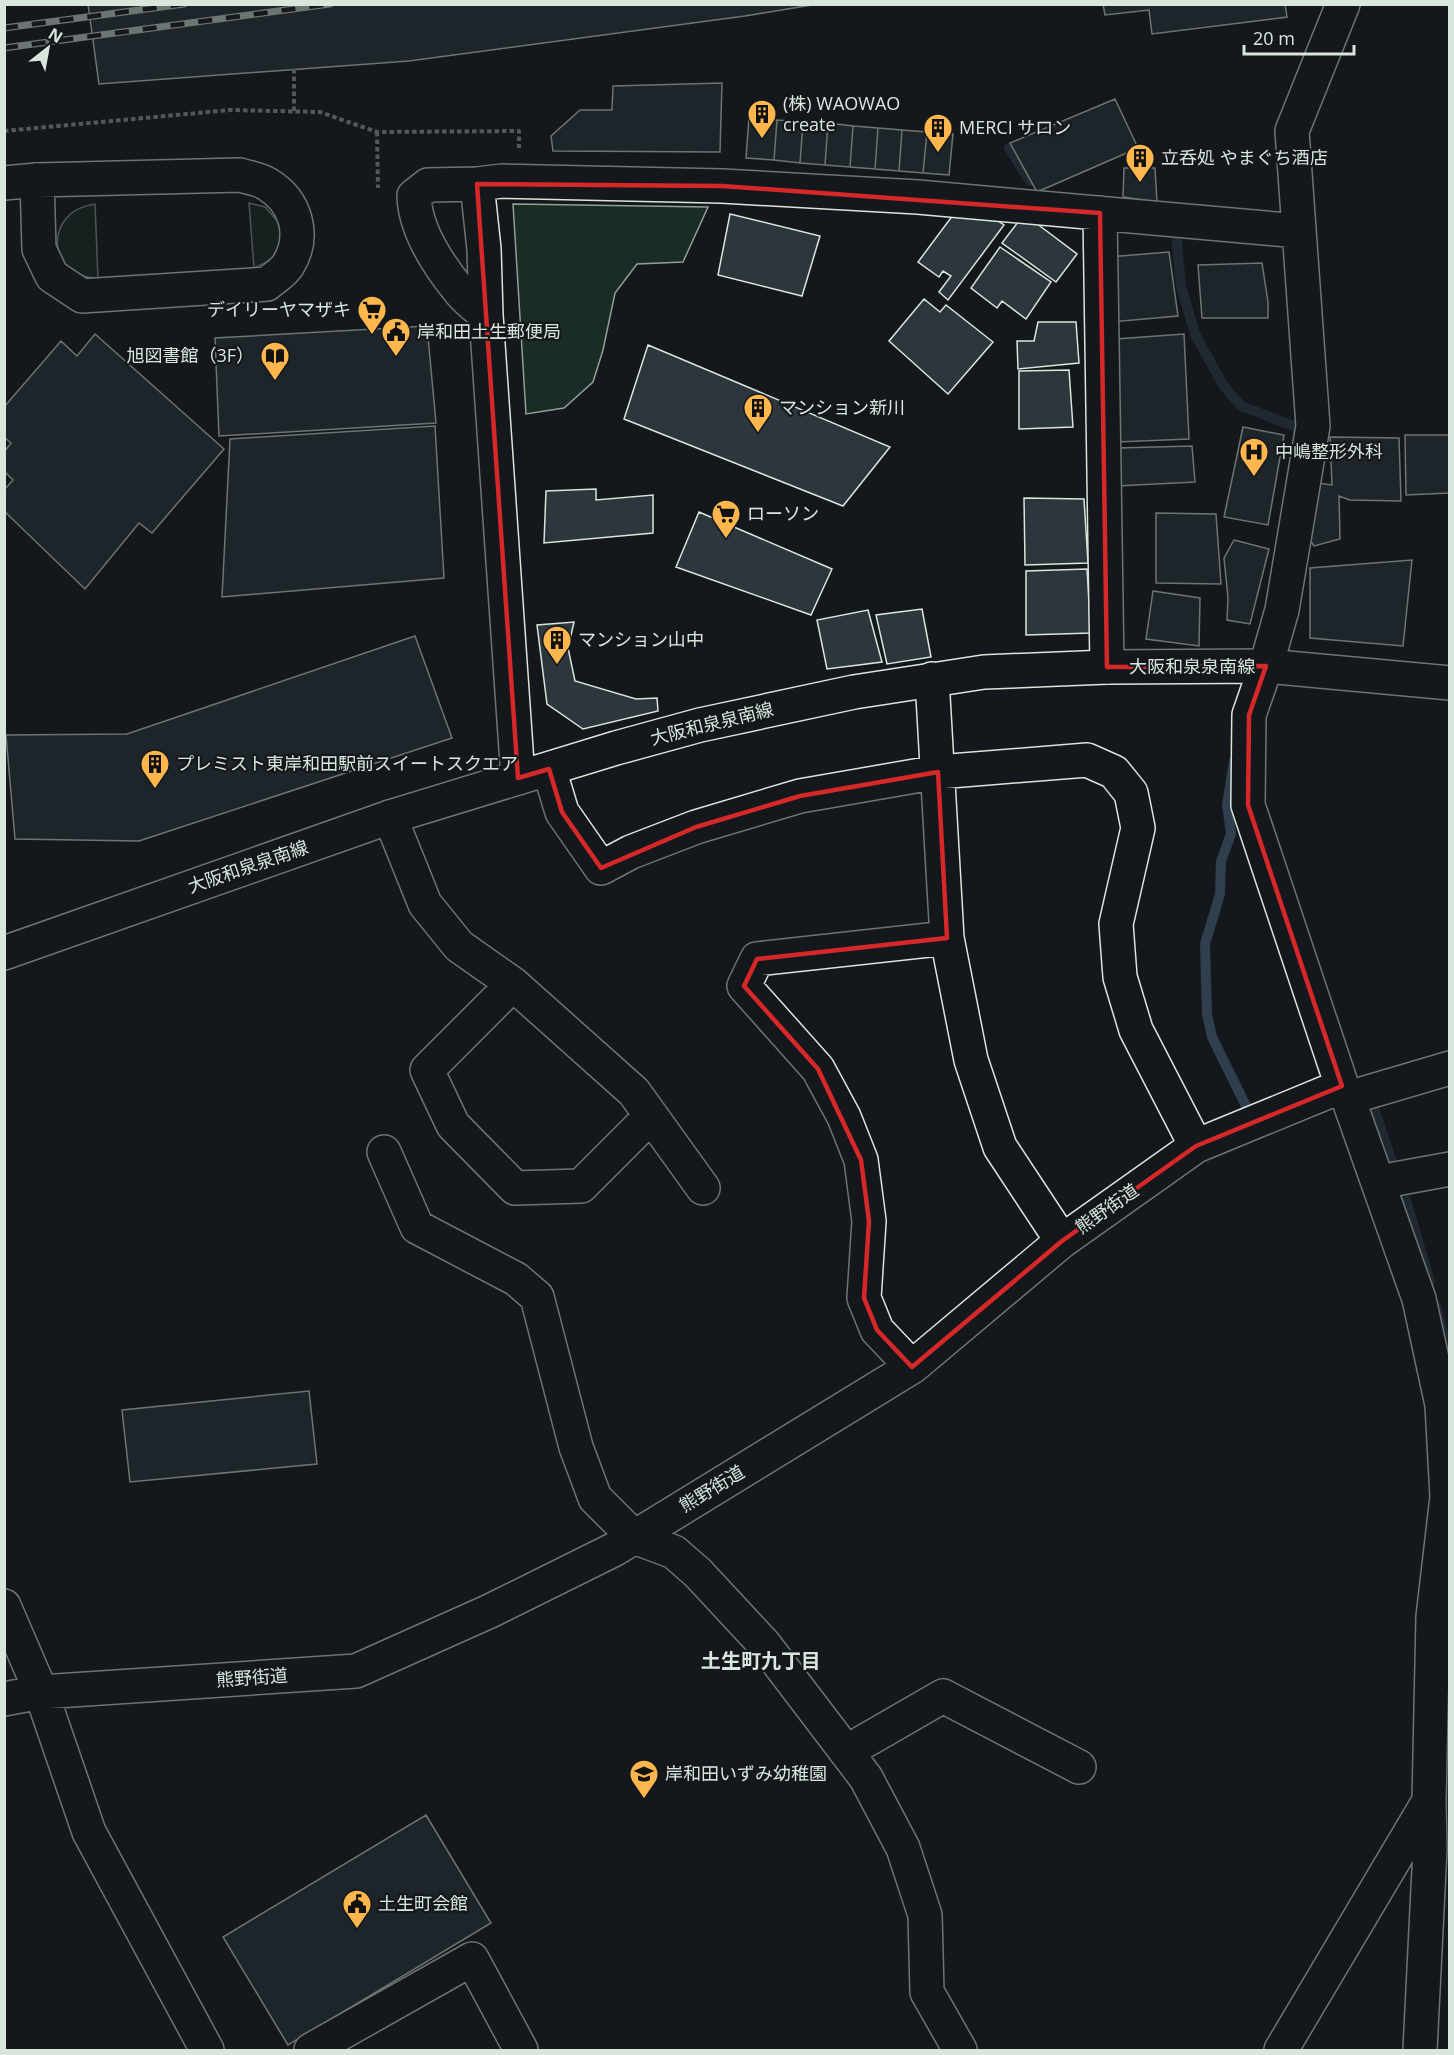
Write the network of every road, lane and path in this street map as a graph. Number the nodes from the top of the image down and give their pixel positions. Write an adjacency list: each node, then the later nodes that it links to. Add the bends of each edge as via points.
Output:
1 (1343, 4): 12 (street, via 1292,131)
2 (294, 69): 3 (path)
3 (294, 111): 4 (path, via 230,110); 5 (path, via 320,112)
4 (4, 131)
5 (377, 132): 7 (path, via 519,130); 10 (path)
6 (37, 180): 6 (street, via 240,175 266,183 284,196 296,219 297,243 287,266 267,284 82,296 52,276 39,249); 8 (street)
7 (519, 181): 9 (street); 11 (street, via 918,197)
8 (4, 183)
9 (477, 184): 13 (street); 13 (street, via 428,185 414,196 414,212 423,237 458,290)
10 (378, 192)
11 (1100, 213): 12 (street); 15 (street)
12 (1298, 231): 14 (street, via 1313,426 1282,610)
13 (486, 315): 19 (street)
14 (1266, 666): 15 (street, 大阪和泉泉南線); 17 (street, 大阪和泉泉南線); 25 (street, via 1249,715 1248,805)
15 (1107, 667): 16 (street, 大阪和泉泉南線, via 984,672)
16 (932, 680): 18 (street); 19 (street, 大阪和泉泉南線, via 784,706)
17 (1449, 683)
18 (938, 772): 19 (street, via 800,796 696,827 601,868); 21 (street); 27 (street, via 1087,760 1114,772 1131,793 1138,828 1116,924 1120,977 1136,1030)
19 (533, 773): 20 (street, 大阪和泉泉南線)
20 (390, 817): 22 (street, 大阪和泉泉南線); 23 (street, via 425,904 459,946)
21 (947, 938): 32 (street, via 971,1060 1000,1147); 33 (street, via 757,959 744,986 818,1069 844,1117 861,1160 869,1221 864,1298 877,1330)
22 (4, 953)
23 (513, 984): 26 (street, via 634,1092); 26 (street, via 427,1070 453,1125 515,1188 581,1186)
24 (1449, 1068): 25 (street, 熊野街道)
25 (1345, 1092): 27 (street, 熊野街道); 30 (street)
26 (651, 1116): 31 (street)
27 (1196, 1146): 32 (street, 熊野街道)
28 (384, 1152): 34 (street, via 417,1227 516,1279 537,1297 576,1447 595,1498)
29 (1449, 1169): 30 (street)
30 (1379, 1182): 40 (street, via 1419,1299 1442,1405 1447,1497 1433,1617)
31 (703, 1188)
32 (1062, 1241): 33 (street, 熊野街道)
33 (912, 1367): 34 (street, 熊野街道)
34 (634, 1537): 36 (street, 熊野街道, via 490,1611 356,1671); 38 (street, via 674,1552 699,1573 764,1644)
35 (4, 1606): 36 (street)
36 (41, 1692): 37 (street, 熊野街道); 43 (street, via 89,1832)
37 (4, 1699)
38 (846, 1752): 39 (street, via 943,1696); 45 (street, via 866,1778 903,1848 925,1915 927,1992)
39 (1079, 1767)
40 (1429, 1801): 41 (street); 46 (street)
41 (1440, 1851): 47 (street)
42 (319, 2049): 44 (street, via 472,1959)
43 (207, 2050)
44 (520, 2050)
45 (960, 2050)
46 (1281, 2050)
47 (1420, 2050)

